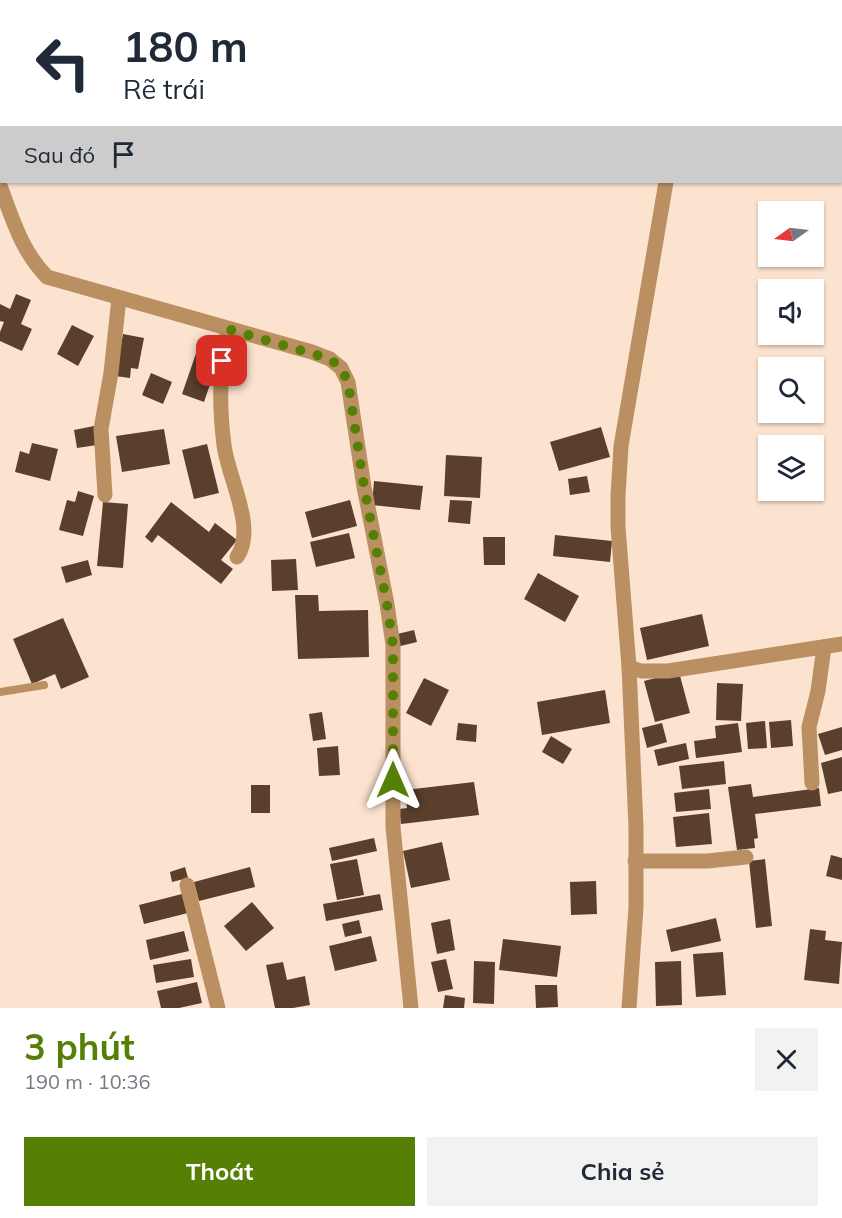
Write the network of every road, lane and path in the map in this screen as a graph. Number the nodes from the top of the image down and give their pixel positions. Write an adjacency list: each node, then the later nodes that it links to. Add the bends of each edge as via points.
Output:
1 (666, 183): 9 (street, via 621,446 618,527)
2 (0, 186): 3 (street, via 22,245 47,277)
3 (119, 298): 4 (street); 5 (street, via 101,429)
4 (228, 329): 6 (street, via 220,402 224,448 245,539); 17 (street, via 330,359 341,368 348,382 393,645 393,827)
5 (105, 495)
6 (237, 557)
7 (842, 644): 8 (street)
8 (824, 647): 9 (street, via 668,671); 12 (street, via 809,728)
9 (629, 668): 14 (street)
10 (44, 685): 11 (lane)
11 (0, 692)
12 (812, 783)
13 (747, 857): 14 (street)
14 (635, 861): 18 (street)
15 (187, 885): 16 (street)
16 (218, 1008)
17 (411, 1008)
18 (629, 1008)

